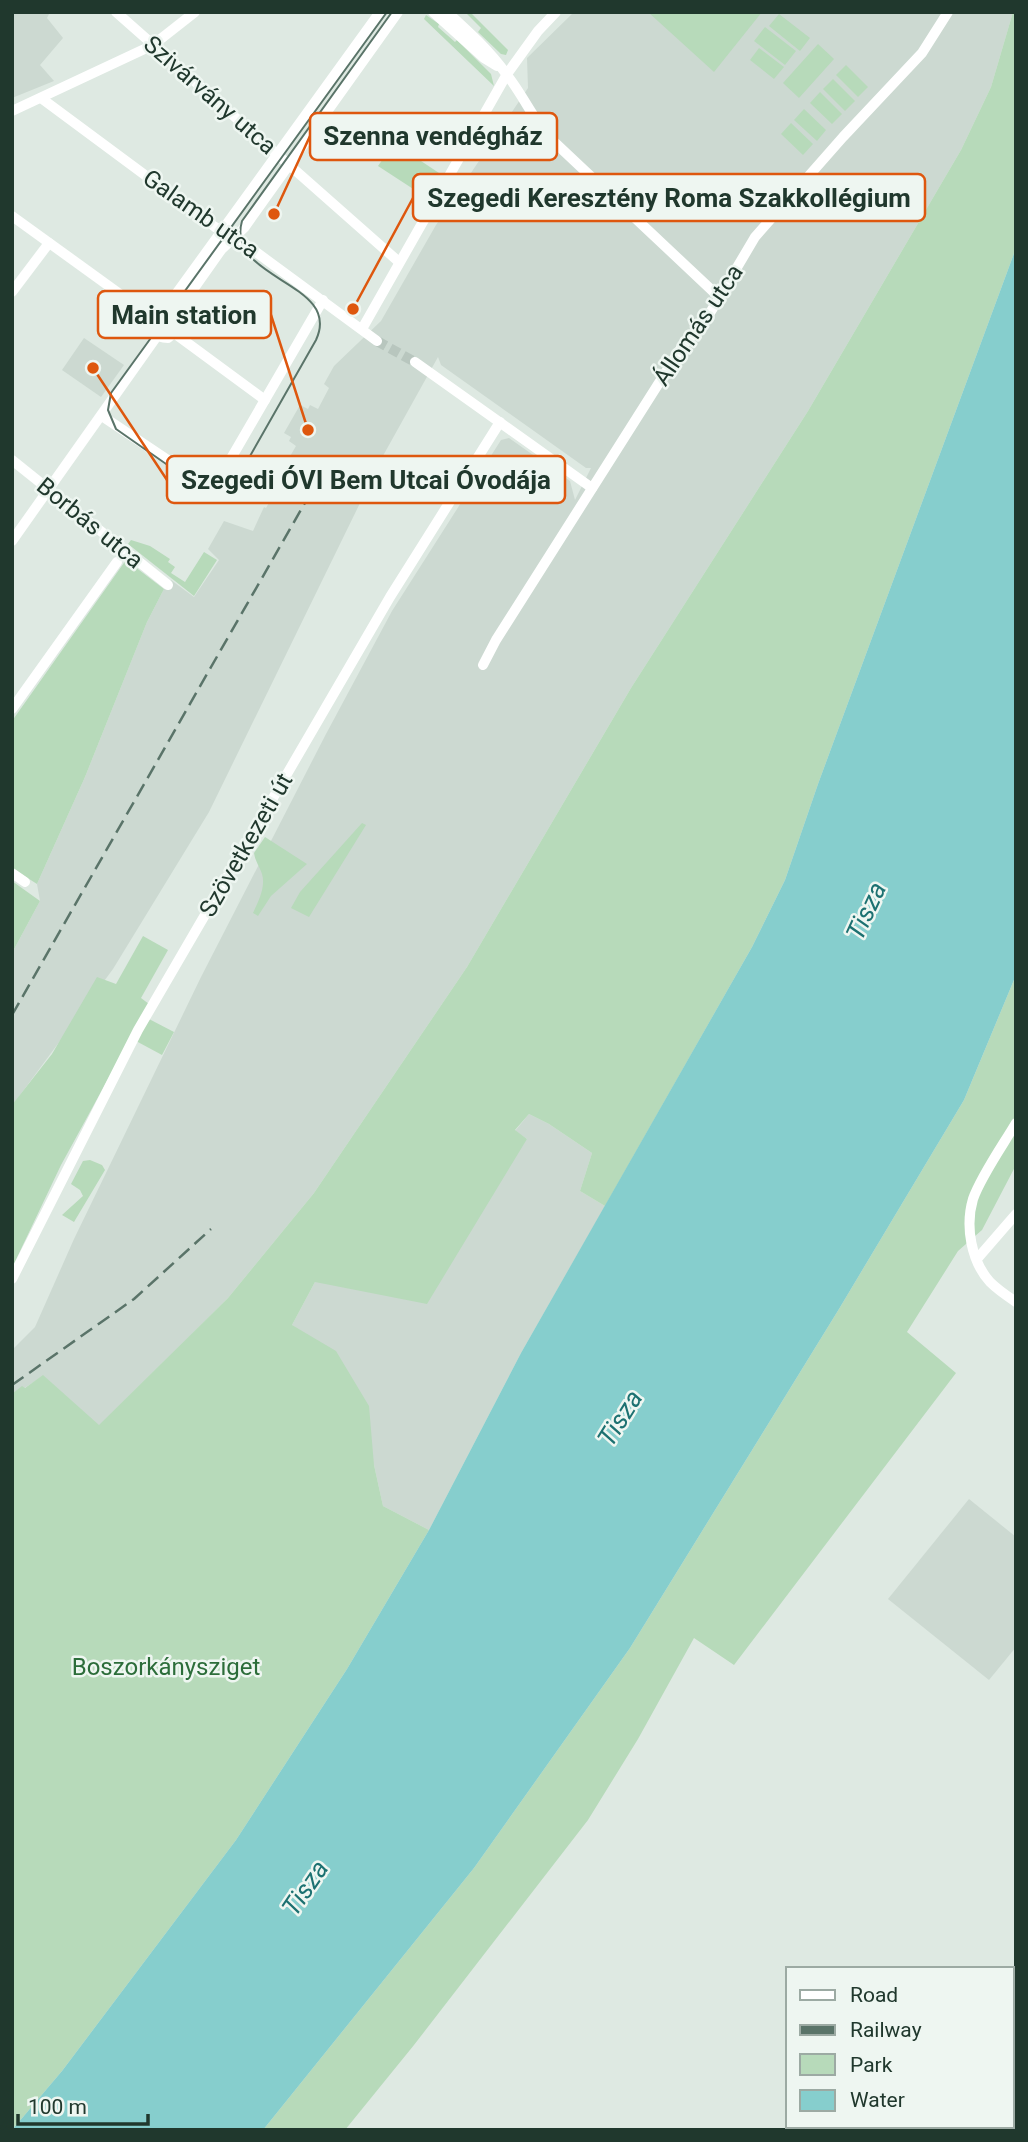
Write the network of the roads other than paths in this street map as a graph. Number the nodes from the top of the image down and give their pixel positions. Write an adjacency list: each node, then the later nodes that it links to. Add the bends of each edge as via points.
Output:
1 (116, 12): 9 (street, Szivárvány utca)
2 (195, 12): 9 (street)
3 (380, 12): 17 (street)
4 (398, 12): 18 (street)
5 (433, 12): 12 (street)
6 (447, 12): 10 (street)
7 (556, 12): 11 (street)
8 (948, 12): 25 (street, Állomás utca, via 914,63 755,237)
9 (153, 45): 15 (street); 17 (street, Szivárvány utca)
10 (494, 58): 11 (street); 12 (street)
11 (518, 58): 12 (street)
12 (505, 72): 13 (street); 14 (street)
13 (497, 92): 14 (street); 23 (street)
14 (520, 94): 25 (street, via 550,138)
15 (41, 99): 16 (street); 20 (street, Galamb utca)
16 (12, 111)
17 (278, 155): 18 (street, Szivárvány utca); 20 (street)
18 (289, 165): 21 (street); 23 (street, Szivárvány utca)
19 (12, 216): 22 (street)
20 (222, 231): 21 (street, Galamb utca); 27 (street)
21 (236, 238): 26 (street, Galamb utca); 28 (street, via 221,250)
22 (49, 243): 24 (street); 27 (street)
23 (399, 262): 29 (street)
24 (12, 292)
25 (719, 297): 38 (street, Állomás utca)
26 (323, 300): 29 (street, Galamb utca); 34 (street)
27 (156, 316): 28 (street, via 170,314); 31 (street, via 152,329)
28 (176, 320): 30 (street)
29 (362, 329): 32 (street, Galamb utca)
30 (174, 334): 31 (street); 34 (street)
31 (157, 336): 35 (street)
32 (377, 341)
33 (415, 362): 36 (street)
34 (265, 400): 35 (street, via 218,479 210,482 192,477)
35 (102, 415): 39 (street)
36 (500, 422): 38 (street); 50 (street, Szövetkezeti út, via 390,597 138,1030)
37 (12, 460): 39 (street, Borbás utca)
38 (592, 488): 43 (street, Állomás utca)
39 (48, 490): 40 (street); 42 (street, Borbás utca)
40 (12, 541)
41 (117, 562): 44 (street)
42 (168, 585)
43 (483, 665)
44 (12, 709)
45 (12, 873): 46 (street)
46 (24, 882)
47 (1016, 1123): 49 (street, via 974,1198 970,1231)
48 (1016, 1214): 49 (street)
49 (977, 1259): 51 (street, via 990,1282)
50 (12, 1279)
51 (1016, 1302)

